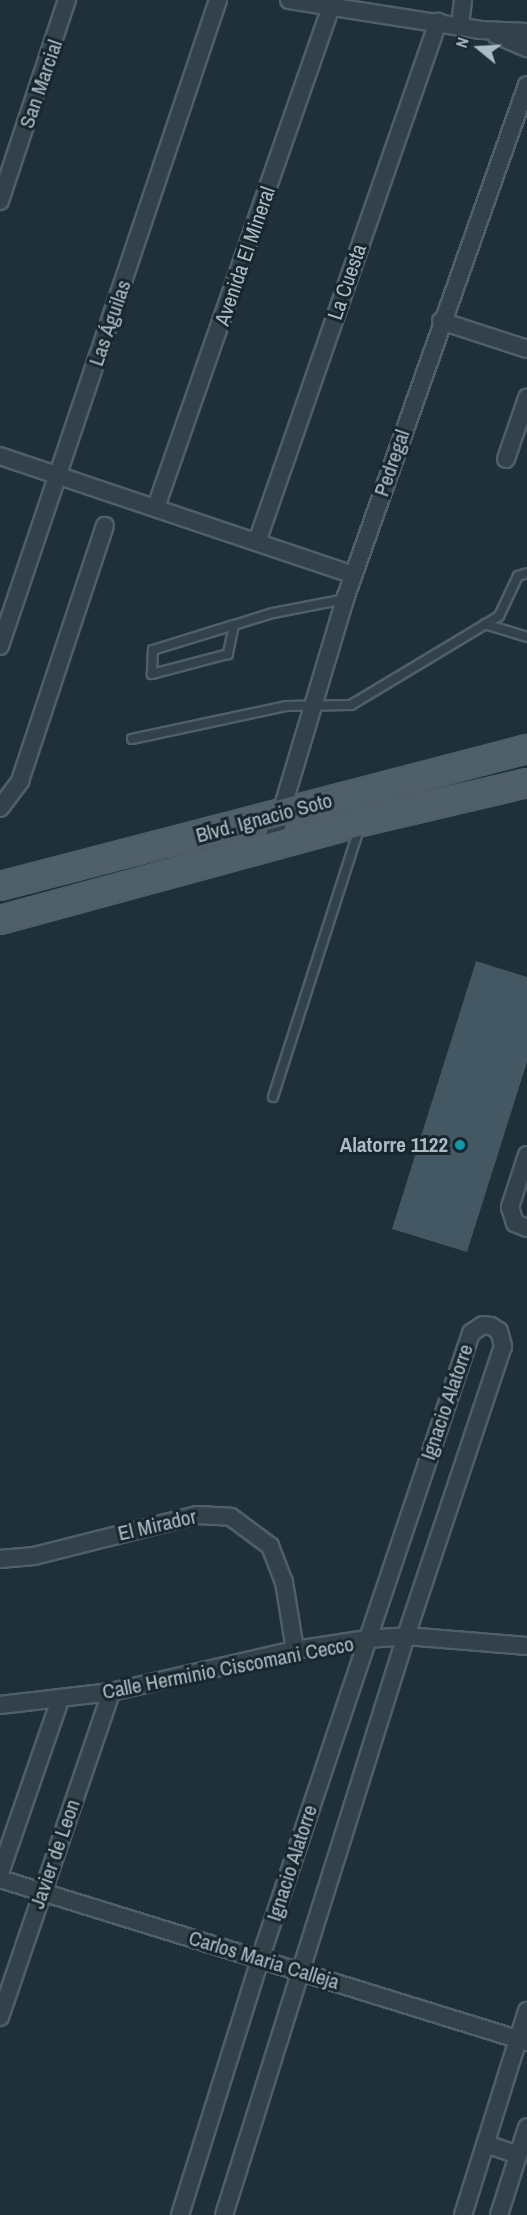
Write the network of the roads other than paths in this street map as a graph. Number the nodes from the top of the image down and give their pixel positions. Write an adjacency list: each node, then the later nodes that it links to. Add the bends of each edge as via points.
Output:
1 (67, 0): 13 (street, San Marcial)
2 (218, 0): 19 (street, Las Águilas)
3 (289, 0): 5 (street)
4 (463, 0): 8 (street)
5 (332, 4): 6 (street); 20 (street, Avenida El Mineral)
6 (361, 4): 7 (street)
7 (438, 22): 8 (street); 22 (street, La Cuesta)
8 (460, 25): 9 (street)
9 (481, 30): 10 (street); 11 (street)
10 (527, 32)
11 (527, 48)
12 (527, 85): 14 (street, Pedregal)
13 (0, 201)
14 (441, 321): 15 (street); 24 (street, Pedregal)
15 (527, 349)
16 (527, 398): 18 (street)
17 (0, 456): 19 (street)
18 (506, 459)
19 (59, 475): 20 (street); 29 (street, Las Águilas)
20 (156, 507): 22 (street)
21 (105, 526): 34 (street)
22 (257, 542): 24 (street)
23 (527, 573): 26 (lane, via 518,576 499,616)
24 (353, 575): 25 (street, Pedregal)
25 (345, 599): 27 (lane); 30 (street, Pedregal)
26 (485, 624): 28 (lane); 30 (lane, via 351,705)
27 (234, 625): 27 (lane, via 153,650 152,674 228,654)
28 (527, 637)
29 (0, 646)
30 (314, 703): 31 (lane); 35 (street, Pedregal)
31 (132, 739)
32 (527, 749): 35 (main road, Blvd. Ignacio Soto)
33 (527, 783): 36 (main road, Blvd. Ignacio Soto)
34 (4, 800)
35 (280, 816): 37 (street, Pedregal); 38 (main road, Blvd. Ignacio Soto)
36 (361, 822): 37 (main road, Blvd. Ignacio Soto); 40 (lane)
37 (271, 846): 39 (main road, Blvd. Ignacio Soto)
38 (0, 886)
39 (0, 920)
40 (273, 1097)
41 (527, 1155): 42 (street, via 510,1207 514,1223)
42 (527, 1227)
43 (0, 1558): 47 (street, El Mirador, via 34,1556 197,1515 231,1517 270,1546 284,1582)
44 (406, 1636): 45 (street, Calle Herminio Ciscomani Cecco); 45 (street, Ignacio Alatorre, via 503,1346 499,1331 483,1324 471,1333); 46 (street, Calle Herminio Ciscomani Cecco); 55 (street, Ignacio Alatorre)
45 (367, 1640): 47 (street, Calle Herminio Ciscomani Cecco); 54 (street, Ignacio Alatorre)
46 (527, 1646)
47 (295, 1650): 48 (street, Calle Herminio Ciscomani Cecco)
48 (111, 1692): 49 (street, Calle Herminio Ciscomani Cecco); 53 (street, Javier de Leon)
49 (60, 1700): 50 (street, Calle Herminio Ciscomani Cecco); 51 (street)
50 (0, 1705)
51 (0, 1873)
52 (0, 1879): 53 (street, Carlos Maria Calleja)
53 (42, 1891): 54 (street, Carlos Maria Calleja); 57 (street, Javier de Leon)
54 (260, 1959): 55 (street, Carlos Maria Calleja); 62 (street, Ignacio Alatorre)
55 (302, 1972): 58 (street, Carlos Maria Calleja); 63 (street, Ignacio Alatorre)
56 (527, 2011): 58 (street)
57 (0, 2017)
58 (522, 2040): 60 (street)
59 (527, 2127): 61 (street)
60 (486, 2144): 61 (street); 64 (street)
61 (518, 2156): 65 (street)
62 (180, 2215)
63 (224, 2215)
64 (463, 2215)
65 (499, 2215)

